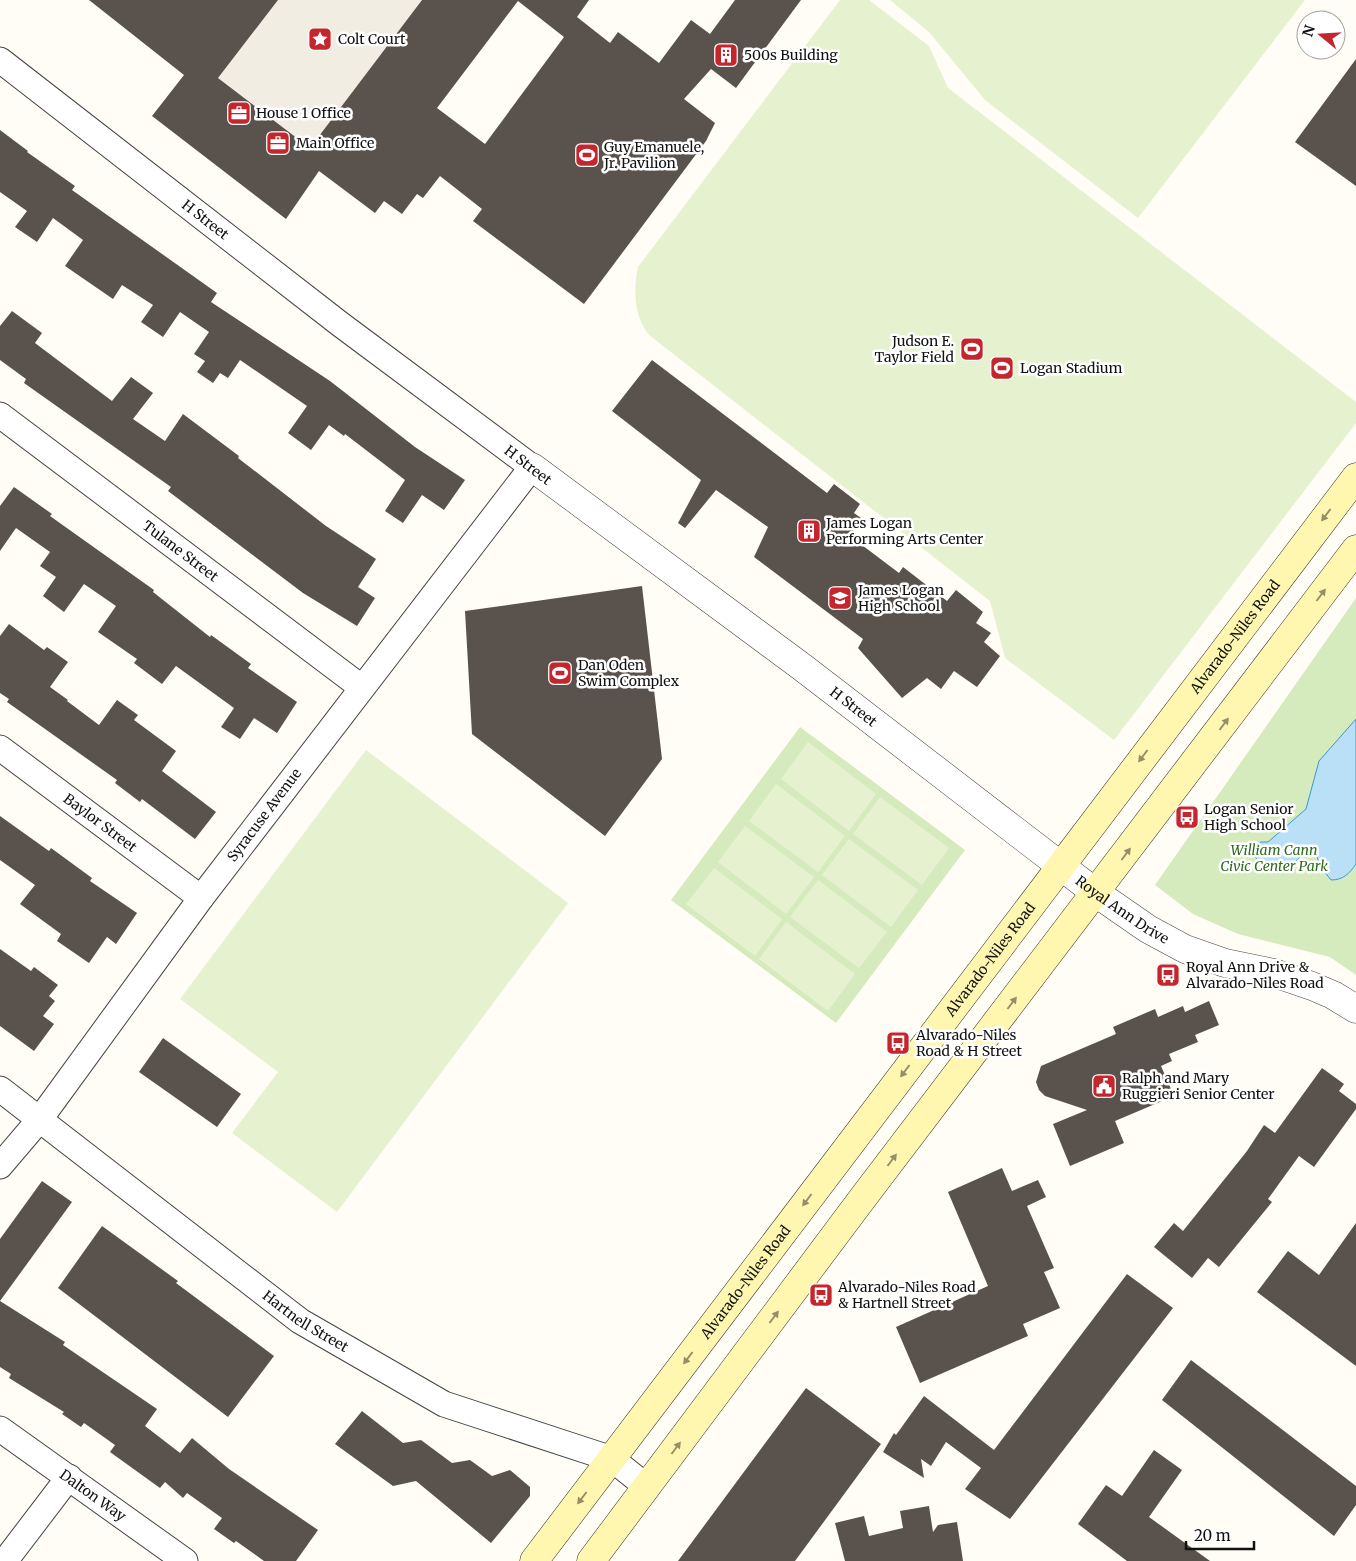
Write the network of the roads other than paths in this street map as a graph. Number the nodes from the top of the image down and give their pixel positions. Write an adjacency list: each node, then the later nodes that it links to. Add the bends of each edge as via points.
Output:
1 (0, 60): 3 (street, H Street, via 340,324)
2 (0, 415): 6 (street, Tulane Street)
3 (532, 467): 6 (street, Syracuse Avenue); 8 (street, H Street)
4 (1356, 477): 8 (main road, Alvarado-Niles Road, one-way to 8)
5 (1356, 549): 9 (main road, one-way to 5)
6 (361, 687): 10 (street, Syracuse Avenue)
7 (0, 748): 10 (street, Baylor Street)
8 (1061, 864): 9 (street, Royal Ann Drive); 16 (main road, Alvarado-Niles Road, one-way to 16)
9 (1096, 893): 11 (street, Royal Ann Drive, via 1148,929 1185,949 1312,986); 18 (main road, one-way to 9)
10 (201, 898): 13 (street, Syracuse Avenue)
11 (1356, 1009)
12 (0, 1089): 13 (street, Hartnell Street)
13 (40, 1119): 14 (street, Syracuse Avenue); 16 (street, Hartnell Street, via 308,1325 444,1404)
14 (0, 1166)
15 (0, 1429): 17 (street, Dalton Way)
16 (612, 1459): 18 (street, Hartnell Street); 21 (main road, Alvarado-Niles Road, one-way to 21)
17 (69, 1477): 19 (street); 20 (street, Dalton Way)
18 (647, 1487): 22 (main road)
19 (5, 1561)
20 (185, 1561)
21 (534, 1561)
22 (592, 1561)

